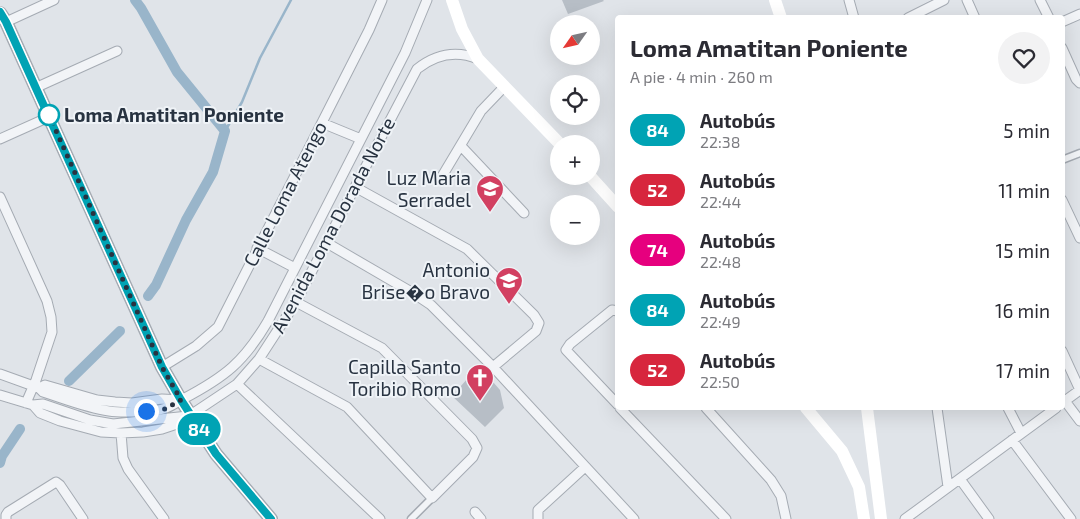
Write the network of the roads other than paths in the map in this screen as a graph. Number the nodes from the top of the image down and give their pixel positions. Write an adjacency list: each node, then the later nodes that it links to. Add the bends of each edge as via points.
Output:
1 (54, 0): 16 (street)
2 (382, 0): 25 (street, Calle Loma Atengo)
3 (427, 0): 28 (street, Avenida Loma Dorada Norte, via 405,53)
4 (452, 0): 20 (main road)
5 (775, 0): 11 (main road)
6 (849, 0): 12 (street)
7 (944, 0): 13 (street)
8 (967, 0): 14 (street)
9 (1040, 0): 15 (street)
10 (1080, 14): 17 (street)
11 (780, 15)
12 (853, 15)
13 (914, 15)
14 (974, 15)
15 (1048, 15)
16 (3, 17): 23 (street)
17 (1065, 21)
18 (117, 51): 23 (street)
19 (1065, 55): 21 (street)
20 (478, 58): 22 (main road); 34 (street, Avenida Loma Dorada Norte, via 449,54 417,69)
21 (1080, 82)
22 (504, 87): 26 (main road); 29 (street, via 481,111)
23 (35, 88): 24 (street)
24 (49, 117): 27 (street); 47 (street)
25 (322, 123): 28 (street); 41 (street, Calle Loma Atengo)
26 (551, 135)
27 (0, 139)
28 (361, 139): 42 (street, Avenida Loma Dorada Norte)
29 (461, 146): 32 (street); 38 (street)
30 (1080, 152): 31 (street)
31 (1065, 159)
32 (441, 178)
33 (598, 185): 36 (main road)
34 (355, 187): 40 (street, Avenida Loma Dorada Norte); 48 (street, via 467,249 534,315 539,323 536,331)
35 (0, 197): 51 (street, via 47,301 51,317 52,332)
36 (615, 204)
37 (1065, 206): 39 (street)
38 (524, 213)
39 (1080, 238)
40 (327, 243): 43 (street, Avenida Loma Dorada Norte); 48 (street, via 431,305)
41 (258, 248): 42 (street); 47 (street, Calle Loma Atengo, via 218,327 196,346)
42 (295, 268): 54 (street, Avenida Loma Dorada Norte, via 268,321 244,356 216,380)
43 (296, 302): 46 (street, Avenida Loma Dorada Norte); 74 (street, via 382,348 472,439 477,448 473,457)
44 (615, 310): 56 (street, via 566,350)
45 (1065, 358): 52 (street)
46 (259, 359): 50 (street, Avenida Loma Dorada Norte); 74 (street, via 346,407)
47 (162, 367): 54 (street)
48 (493, 367): 71 (street)
49 (0, 374): 51 (street, Avenida Loma Dorada Norte)
50 (237, 384): 66 (street, Avenida Loma Dorada Norte); 80 (street)
51 (36, 387): 54 (street, Avenida Loma Dorada Norte, via 94,409 111,412 165,409); 58 (street)
52 (1080, 390): 55 (street)
53 (0, 395): 58 (street, Avenida Loma Dorada Norte)
54 (181, 400): 66 (street)
55 (1065, 401)
56 (615, 402)
57 (1065, 403): 67 (street)
58 (29, 404): 66 (street, Avenida Loma Dorada Norte, via 43,404 113,424); 68 (street, Avenida Loma Dorada Norte, via 40,413 77,426)
59 (623, 410): 83 (street)
60 (708, 410): 84 (street, via 772,480 781,496)
61 (867, 410): 86 (main road)
62 (937, 410): 73 (street)
63 (1009, 410): 69 (street)
64 (1053, 410): 69 (street)
65 (818, 414): 85 (main road, via 852,470 859,487)
66 (191, 415): 68 (street, Avenida Loma Dorada Norte, via 162,429); 79 (street, via 216,454)
67 (1080, 421)
68 (121, 433): 78 (street, via 123,458 128,469)
69 (1021, 434): 70 (street)
70 (1012, 440): 72 (street); 89 (street)
71 (585, 467): 76 (street, via 538,510); 82 (street)
72 (960, 479): 73 (street); 88 (street)
73 (948, 488): 87 (street)
74 (432, 498): 81 (street)
75 (6, 517): 77 (street, via 56,482)
76 (537, 518)
77 (83, 519)
78 (164, 519)
79 (271, 519)
80 (378, 519)
81 (411, 519)
82 (634, 519)
83 (726, 519)
84 (786, 519)
85 (864, 519)
86 (881, 519)
87 (905, 519)
88 (988, 519)
89 (1071, 519)

